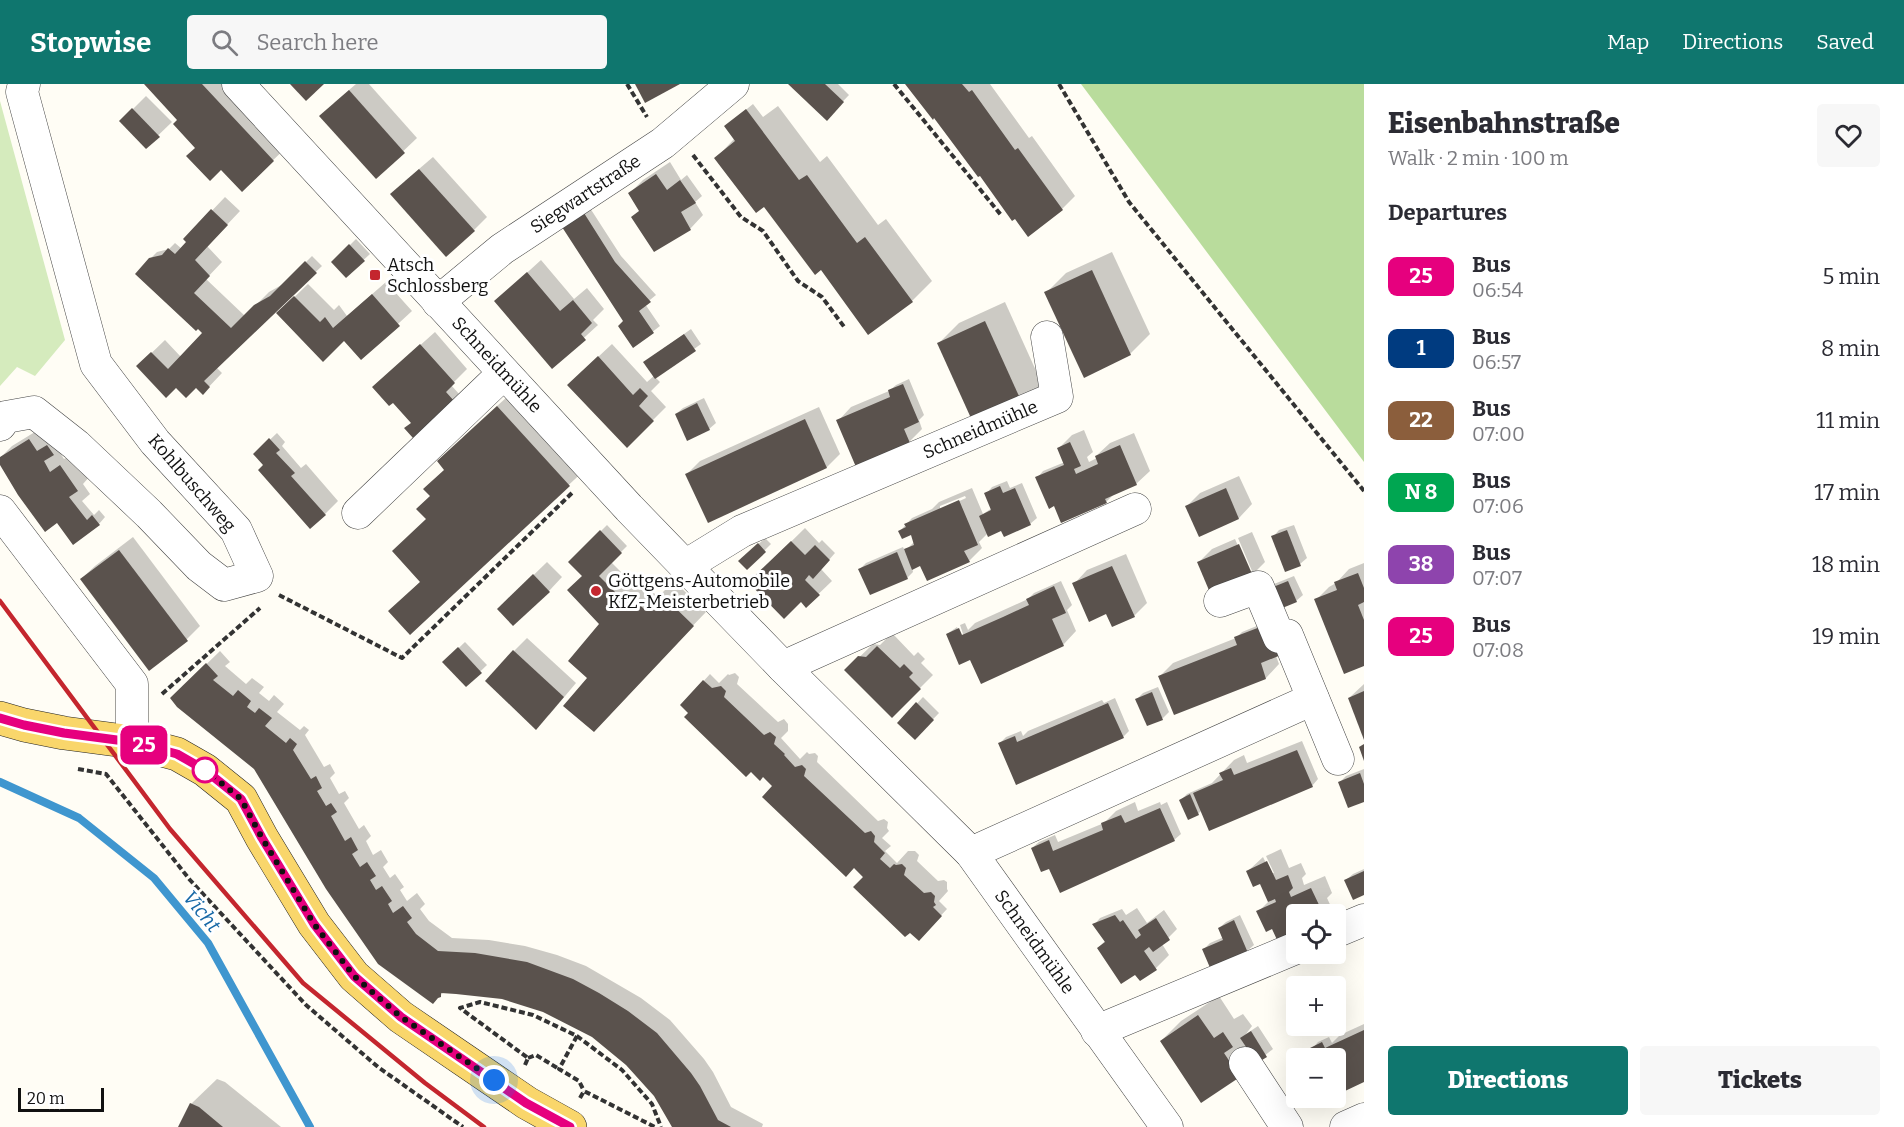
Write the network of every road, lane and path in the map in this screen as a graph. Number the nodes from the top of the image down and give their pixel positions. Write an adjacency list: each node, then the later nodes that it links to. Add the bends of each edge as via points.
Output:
1 (24, 84): 20 (street, Kohlbuschweg, via 22,92 96,364 155,442 236,530)
2 (238, 84): 9 (street, Schneidmühle)
3 (627, 84): 7 (path)
4 (733, 84): 7 (street, Siegwartstraße)
5 (894, 84): 8 (path)
6 (1059, 84): 15 (path, via 1129,202)
7 (669, 138): 9 (street, Siegwartstraße, via 502,249); 10 (path, via 741,217 763,231 798,281 822,297)
8 (1001, 215)
9 (438, 302): 12 (street, Schneidmühle)
10 (845, 328)
11 (1047, 338): 19 (street, Schneidmühle, via 1057,397 742,531)
12 (504, 373): 14 (street, Schneidmühle); 18 (street)
13 (0, 425): 20 (street, via 6,417 34,412 76,445 207,573 224,585)
14 (595, 471): 19 (street, Schneidmühle); 20 (path, via 402,658)
15 (1364, 491)
16 (1135, 509): 22 (street)
17 (0, 511): 25 (street, via 132,684)
18 (357, 513)
19 (685, 566): 22 (street, Schneidmühle)
20 (267, 585): 25 (path)
21 (1221, 601): 23 (street, via 1257,587 1279,637 1287,635)
22 (783, 667): 28 (street, Schneidmühle)
23 (1313, 699): 27 (street); 28 (street)
24 (0, 718): 26 (main road)
25 (132, 731): 26 (main road); 38 (main road, via 205,770 241,799 314,924 354,976 401,1017)
26 (64, 733): 41 (path, via 70,767 106,774 190,880 306,1005 378,1067)
27 (1338, 759)
28 (971, 853): 32 (street, Schneidmühle)
29 (1364, 920): 30 (street)
30 (1346, 927)
31 (1286, 952): 32 (street)
32 (1097, 1031): 44 (street, Schneidmühle)
33 (577, 1036): 34 (path, via 533,1015 480,1002 460,1008); 36 (path); 43 (path, via 622,1070 652,1104)
34 (528, 1058): 36 (path, via 536,1055); 38 (path)
35 (1245, 1064): 45 (street)
36 (559, 1069): 37 (path, via 579,1081)
37 (584, 1091): 40 (path); 42 (path)
38 (512, 1093): 40 (main road)
39 (1364, 1119): 46 (street)
40 (566, 1125)
41 (463, 1127)
42 (655, 1127)
43 (661, 1127)
44 (1167, 1127)
45 (1287, 1127)
46 (1346, 1127)

